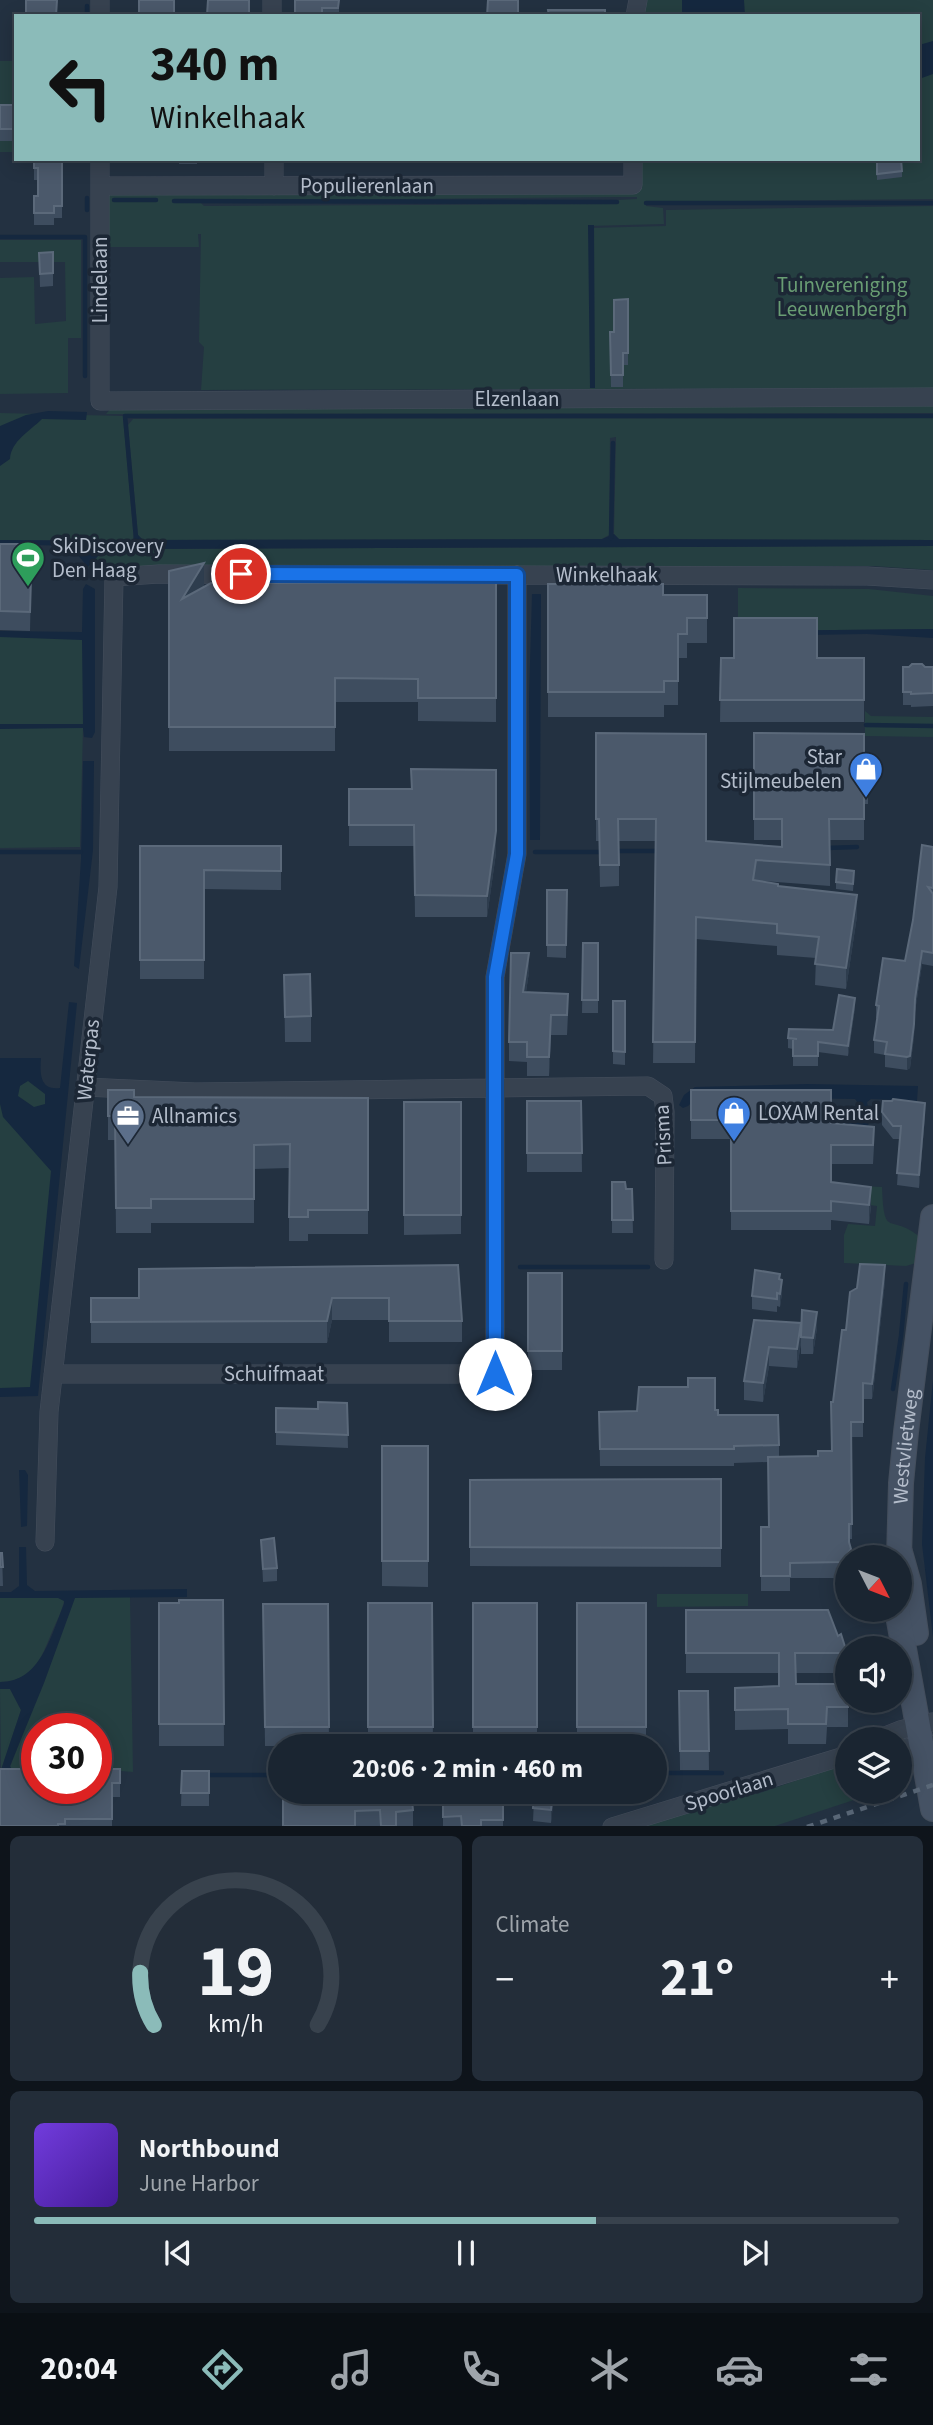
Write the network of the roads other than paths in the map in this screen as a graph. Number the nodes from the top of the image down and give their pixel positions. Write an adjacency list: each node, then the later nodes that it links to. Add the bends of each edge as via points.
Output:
1 (100, 161): 4 (street, Lindelaan)
2 (274, 161): 5 (street)
3 (634, 161): 5 (street, Populierenlaan, via 634,185)
4 (100, 186): 5 (street, Populierenlaan); 7 (street, Lindelaan)
5 (274, 186)
6 (933, 397): 7 (street, Elzenlaan)
7 (100, 401)
8 (517, 575): 9 (street, Winkelhaak); 10 (street, Winkelhaak); 12 (street, via 517,854 495,977)
9 (114, 577): 11 (street, Waterpas, via 108,887)
10 (933, 580)
11 (85, 1087): 12 (street, via 195,1092); 15 (street, Waterpas)
12 (494, 1088): 14 (street, Prisma, via 648,1086 663,1096); 15 (street, Schuifmaat, via 495,1374)
13 (933, 1217): 17 (street, Westvlietweg, via 907,1421)
14 (664, 1260)
15 (53, 1374): 16 (street, Waterpas)
16 (45, 1542)
17 (899, 1545)
18 (912, 1617): 20 (street, Westvlietweg)
19 (899, 1622): 20 (street, Westvlietweg)
20 (923, 1736): 22 (street, Westvlietweg)
21 (835, 1759): 23 (street, Spoorlaan)
22 (933, 1809)
23 (612, 1826)

